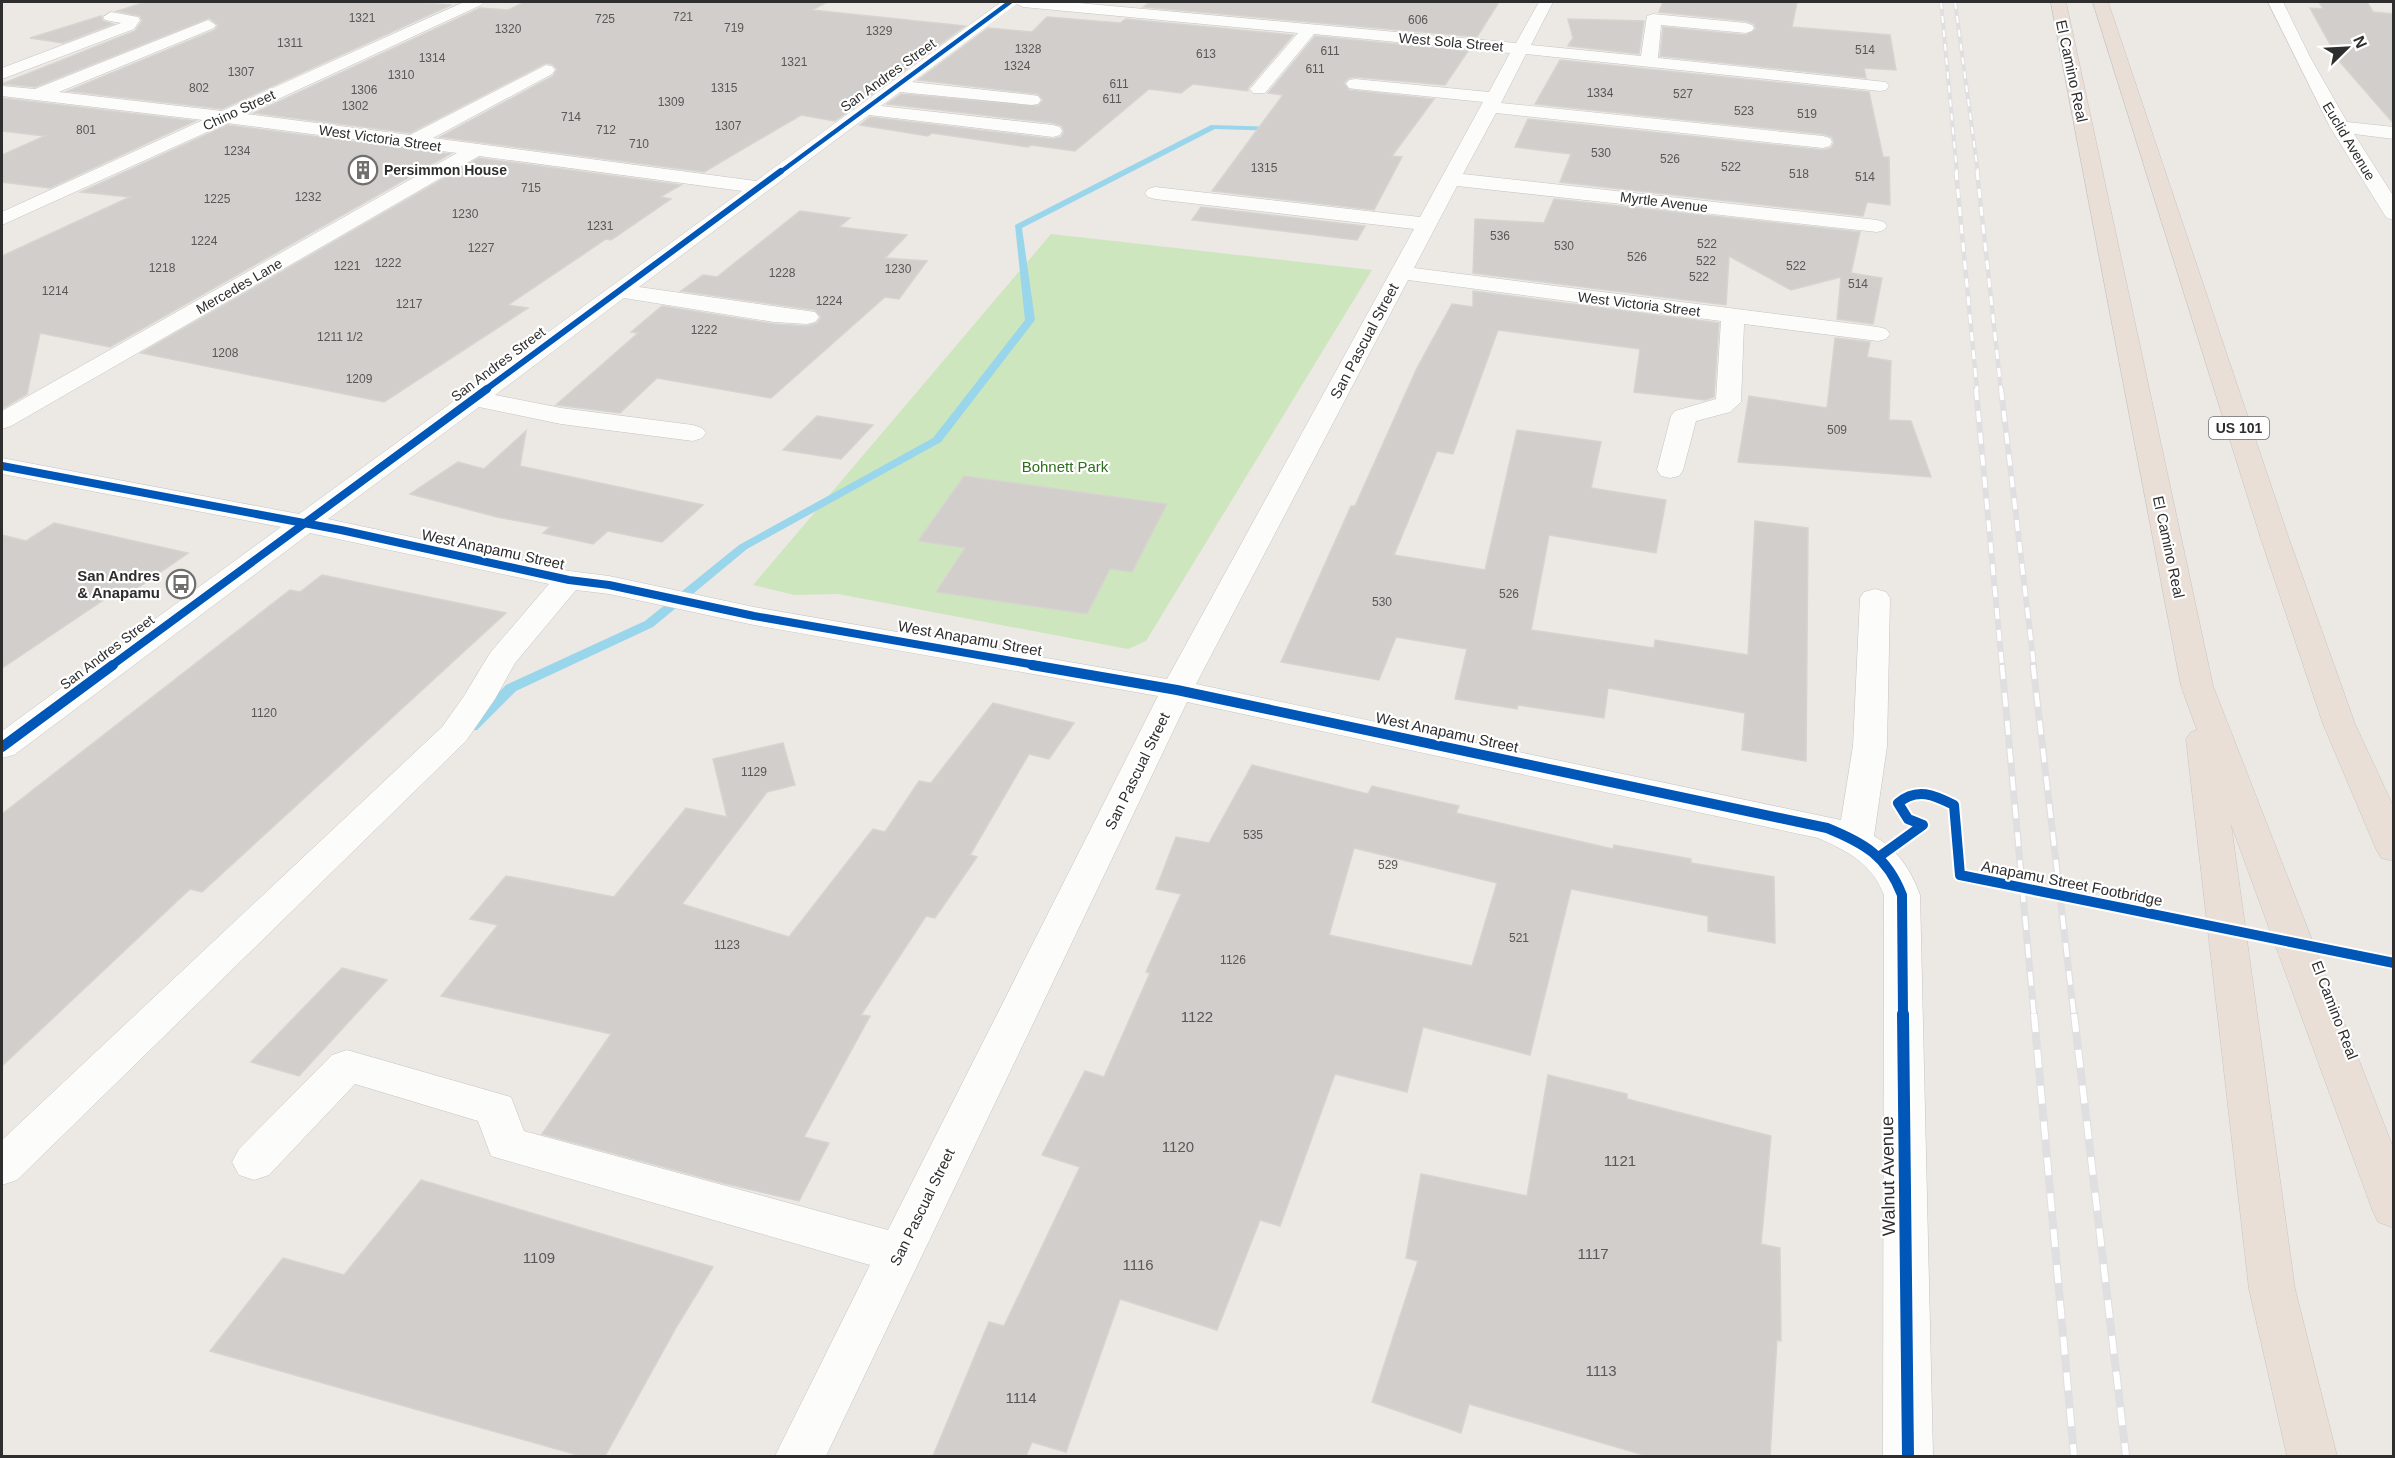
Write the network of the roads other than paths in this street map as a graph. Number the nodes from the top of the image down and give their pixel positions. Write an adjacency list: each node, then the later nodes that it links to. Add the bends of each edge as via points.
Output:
1 (476, 2): 27 (street, Chino Street)
2 (1010, 2): 19 (street, San Andres Street)
3 (1023, 2): 10 (street, West Sola Street)
4 (1546, 2): 14 (street, San Pascual Street)
5 (2058, 2): 55 (highway, El Camino Real)
6 (2100, 2): 59 (highway, US 101, via 2339,724)
7 (2276, 2): 28 (street, Euclid Avenue)
8 (1269, 10): 10 (street)
9 (111, 17): 17 (street, via 132,20 128,26)
10 (1258, 24): 13 (street, West Sola Street)
11 (208, 25): 23 (street)
12 (1746, 28): 15 (street, via 1653,19)
13 (1310, 29): 14 (street, West Sola Street); 21 (street)
14 (1520, 49): 15 (street, West Sola Street); 25 (street, San Pascual Street)
15 (1649, 62): 20 (street, West Sola Street)
16 (546, 70): 31 (street)
17 (2, 74)
18 (1355, 84): 25 (street)
19 (896, 86): 24 (street); 26 (street, San Andres Street)
20 (1880, 86)
21 (1259, 88)
22 (2, 92): 23 (street, West Victoria Street)
23 (34, 95): 27 (street, West Victoria Street)
24 (1032, 100)
25 (1492, 102): 32 (street); 34 (street, San Pascual Street)
26 (864, 109): 29 (street); 35 (street, San Andres Street)
27 (224, 117): 31 (street, West Victoria Street); 38 (street, Chino Street)
28 (2339, 127): 30 (street); 37 (street, Euclid Avenue)
29 (1053, 131)
30 (2394, 133)
31 (412, 142): 33 (street, West Victoria Street)
32 (1823, 142)
33 (476, 150): 35 (street, West Victoria Street); 48 (street, Mercedes Lane)
34 (1451, 179): 39 (street, San Pascual Street); 40 (street, Myrtle Avenue)
35 (759, 187): 42 (street, San Andres Street)
36 (1155, 193): 39 (street)
37 (2394, 214)
38 (2, 219)
39 (1427, 224): 41 (street, San Pascual Street)
40 (1877, 226)
41 (1401, 273): 43 (street, West Victoria Street); 56 (street, San Pascual Street)
42 (615, 294): 44 (street); 45 (street); 47 (street, San Andres Street)
43 (1733, 315): 46 (street, West Victoria Street); 51 (street, via 1728,402 1684,416)
44 (807, 317)
45 (766, 323)
46 (1878, 334)
47 (474, 398): 49 (street, via 561,416); 52 (street, San Andres Street)
48 (2, 421)
49 (693, 433)
50 (2, 466): 52 (street, West Anapamu Street)
51 (1670, 470)
52 (304, 524): 53 (street, West Anapamu Street); 57 (street, San Andres Street)
53 (569, 580): 56 (street, West Anapamu Street); 62 (street, via 501,660 454,734)
54 (1875, 598): 58 (street, via 1870,746)
55 (2197, 686): 63 (highway, El Camino Real); 67 (highway, via 2272,1289)
56 (1177, 690): 58 (street, West Anapamu Street, via 1827,828); 64 (street, San Pascual Street)
57 (2, 747)
58 (1856, 840): 60 (street, West Anapamu Street, via 1880,856 1896,876)
59 (2394, 849)
60 (1902, 896): 66 (street, Walnut Avenue)
61 (254, 1162): 64 (street, via 347,1066 496,1109 506,1144)
62 (2, 1167)
63 (2394, 1209)
64 (899, 1253): 65 (street, San Pascual Street)
65 (800, 1456)
66 (1908, 1456)
67 (2312, 1456)

